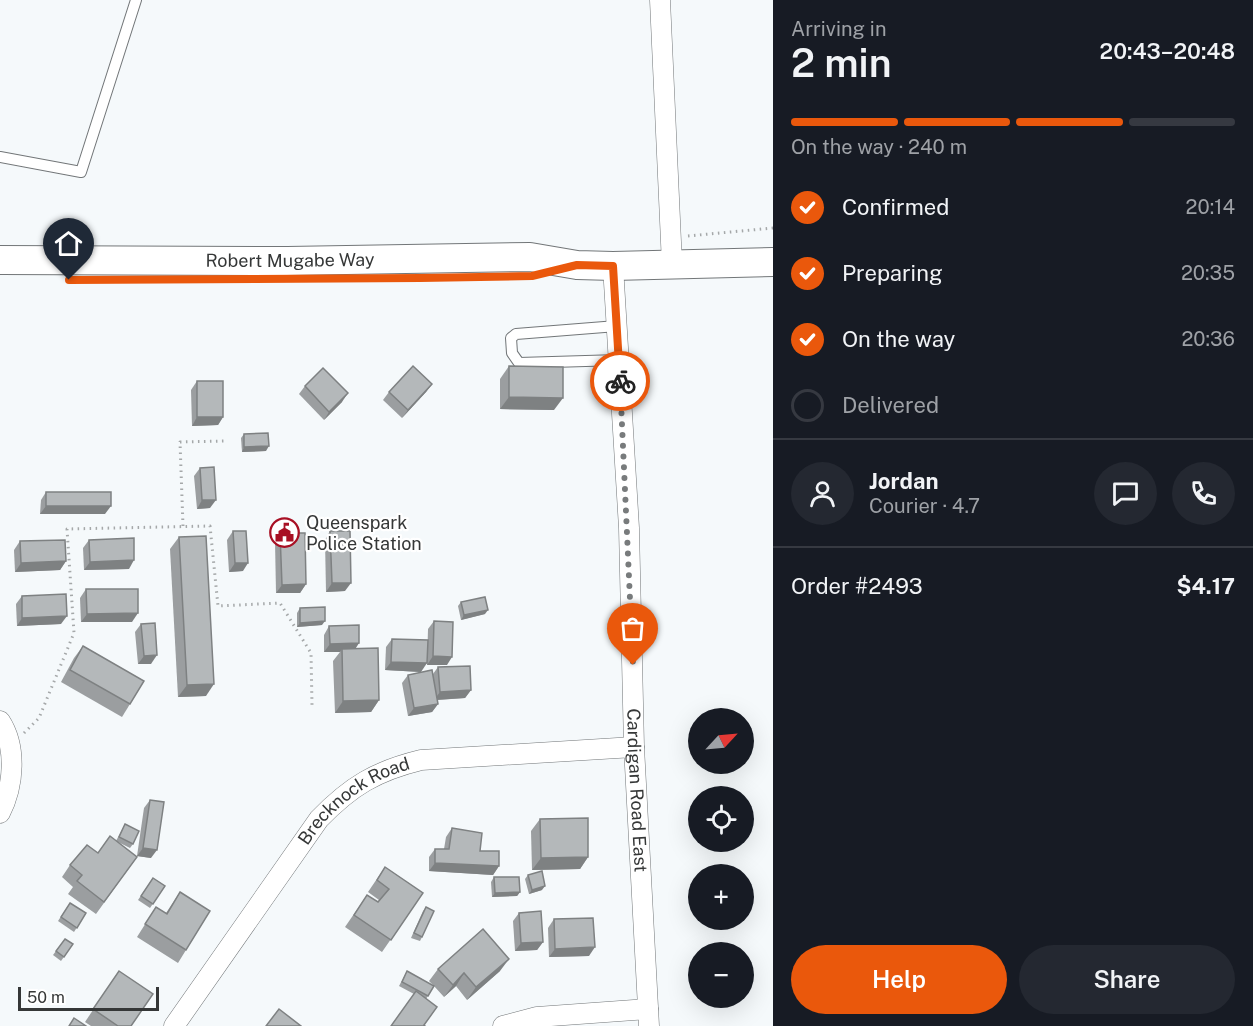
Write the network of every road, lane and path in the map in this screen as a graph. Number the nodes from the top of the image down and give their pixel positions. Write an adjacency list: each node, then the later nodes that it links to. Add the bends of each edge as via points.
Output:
1 (136, 0): 3 (lane, via 81,172)
2 (660, 0): 5 (street)
3 (0, 157)
4 (773, 228): 5 (path)
5 (672, 251): 7 (main road, Robert Mugabe Way); 9 (main road, Robert Mugabe Way)
6 (0, 260): 8 (main road, Robert Mugabe Way, via 530,257)
7 (773, 262)
8 (577, 265): 9 (main road, Robert Mugabe Way); 10 (main road, Robert Mugabe Way, via 532,276)
9 (613, 266): 11 (street, Cardigan Road East)
10 (0, 280)
11 (617, 326): 12 (street, Cardigan Road East); 12 (lane, via 516,334 511,338 512,353 519,363)
12 (619, 360): 18 (street, Cardigan Road East, via 629,528)
13 (225, 441): 14 (path, via 180,442)
14 (183, 526): 15 (path, via 210,526 218,606 280,603 311,653); 17 (path, via 67,529 74,633 39,718)
15 (312, 705)
16 (0, 721): 17 (street)
17 (10, 747): 19 (street, via 11,777)
18 (634, 747): 20 (street, Cardigan Road East); 21 (street, Brecknock Road, via 421,760 390,768 364,781 320,819)
19 (0, 813)
20 (649, 1018): 22 (street, via 537,1017)
21 (174, 1026)
22 (503, 1026)

